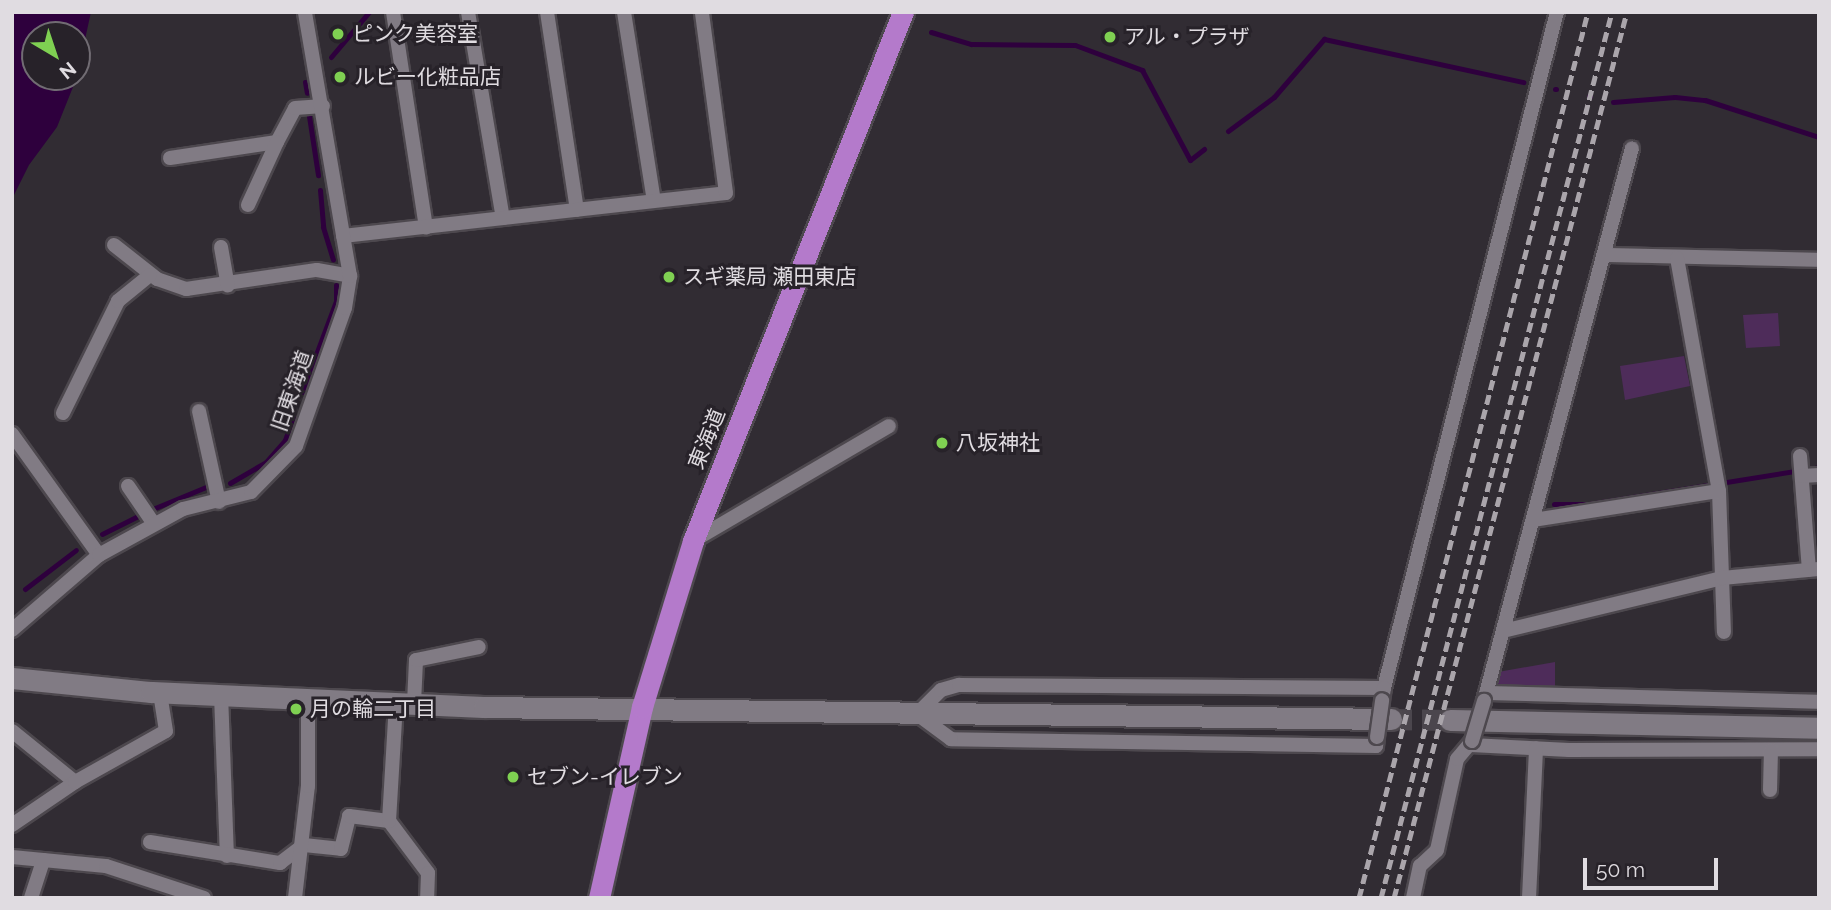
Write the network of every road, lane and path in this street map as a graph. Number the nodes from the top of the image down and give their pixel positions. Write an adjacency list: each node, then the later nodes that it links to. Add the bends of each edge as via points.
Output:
1 (305, 12): 9 (street, 旧東海道)
2 (393, 12): 17 (street)
3 (468, 12): 16 (street)
4 (547, 12): 15 (street)
5 (624, 12): 13 (street)
6 (702, 12): 13 (street, via 726,194)
7 (903, 12): 39 (highway, 東海道)
8 (1557, 12): 53 (street)
9 (323, 106): 10 (street, via 295,108); 18 (street, 旧東海道)
10 (277, 142): 12 (street); 14 (street)
11 (1632, 148): 21 (street)
12 (170, 158)
13 (654, 201): 15 (street)
14 (248, 205)
15 (577, 210): 16 (street)
16 (503, 218): 17 (street)
17 (426, 227): 18 (street)
18 (343, 236): 25 (street, 旧東海道)
19 (114, 245): 24 (street)
20 (221, 247): 26 (street)
21 (1605, 254): 22 (street); 37 (street)
22 (1677, 258): 23 (street); 35 (street)
23 (1819, 260)
24 (150, 275): 26 (street, via 186,289); 28 (street, via 118,301)
25 (350, 276): 26 (street, via 317,270); 36 (street, 旧東海道, via 345,308 296,446 251,492)
26 (228, 285)
27 (199, 411): 36 (street)
28 (63, 413)
29 (889, 426): 39 (street)
30 (12, 434): 40 (street)
31 (1800, 456): 32 (street)
32 (1802, 475): 33 (street); 41 (street)
33 (1819, 475)
34 (128, 486): 38 (street)
35 (1719, 490): 37 (street); 42 (street)
36 (219, 502): 38 (street, 旧東海道, via 183,509)
37 (1533, 520): 44 (street)
38 (154, 524): 40 (street, 旧東海道)
39 (693, 541): 55 (highway, 東海道)
40 (99, 555): 43 (street, 旧東海道)
41 (1814, 569): 42 (street)
42 (1723, 578): 44 (street); 45 (street)
43 (12, 630)
44 (1503, 631): 51 (street)
45 (1724, 632)
46 (479, 647): 52 (street, via 416,660)
47 (12, 678): 48 (street)
48 (160, 692): 49 (street); 64 (street, via 166,731)
49 (221, 694): 50 (street); 70 (street)
50 (309, 697): 52 (street); 69 (street)
51 (1485, 697): 54 (street, via 1725,696); 60 (street, bridge)
52 (405, 702): 55 (street); 66 (street)
53 (1386, 702): 56 (street); 56 (street, via 959,685 941,690); 56 (street, bridge, via 1376,746 951,739)
54 (1819, 702)
55 (642, 707): 56 (street); 77 (highway, 東海道)
56 (917, 715)
57 (1450, 720): 58 (street)
58 (1819, 728)
59 (12, 731): 64 (street)
60 (1472, 743): 61 (street); 78 (street, via 1457,759 1437,850 1420,866)
61 (1536, 748): 63 (street); 79 (street)
62 (1819, 749): 63 (street)
63 (1771, 750): 65 (street)
64 (75, 782): 67 (street)
65 (1770, 790)
66 (388, 821): 69 (street, via 349,816 341,849); 76 (street, via 428,873)
67 (12, 825)
68 (150, 842): 70 (street)
69 (301, 847): 70 (street, via 280,863); 75 (street)
70 (227, 856)
71 (12, 857): 72 (street)
72 (43, 860): 73 (street); 74 (street, via 130,872)
73 (31, 898)
74 (204, 898)
75 (295, 898)
76 (427, 898)
77 (599, 898)
78 (1413, 898)
79 (1529, 898)

